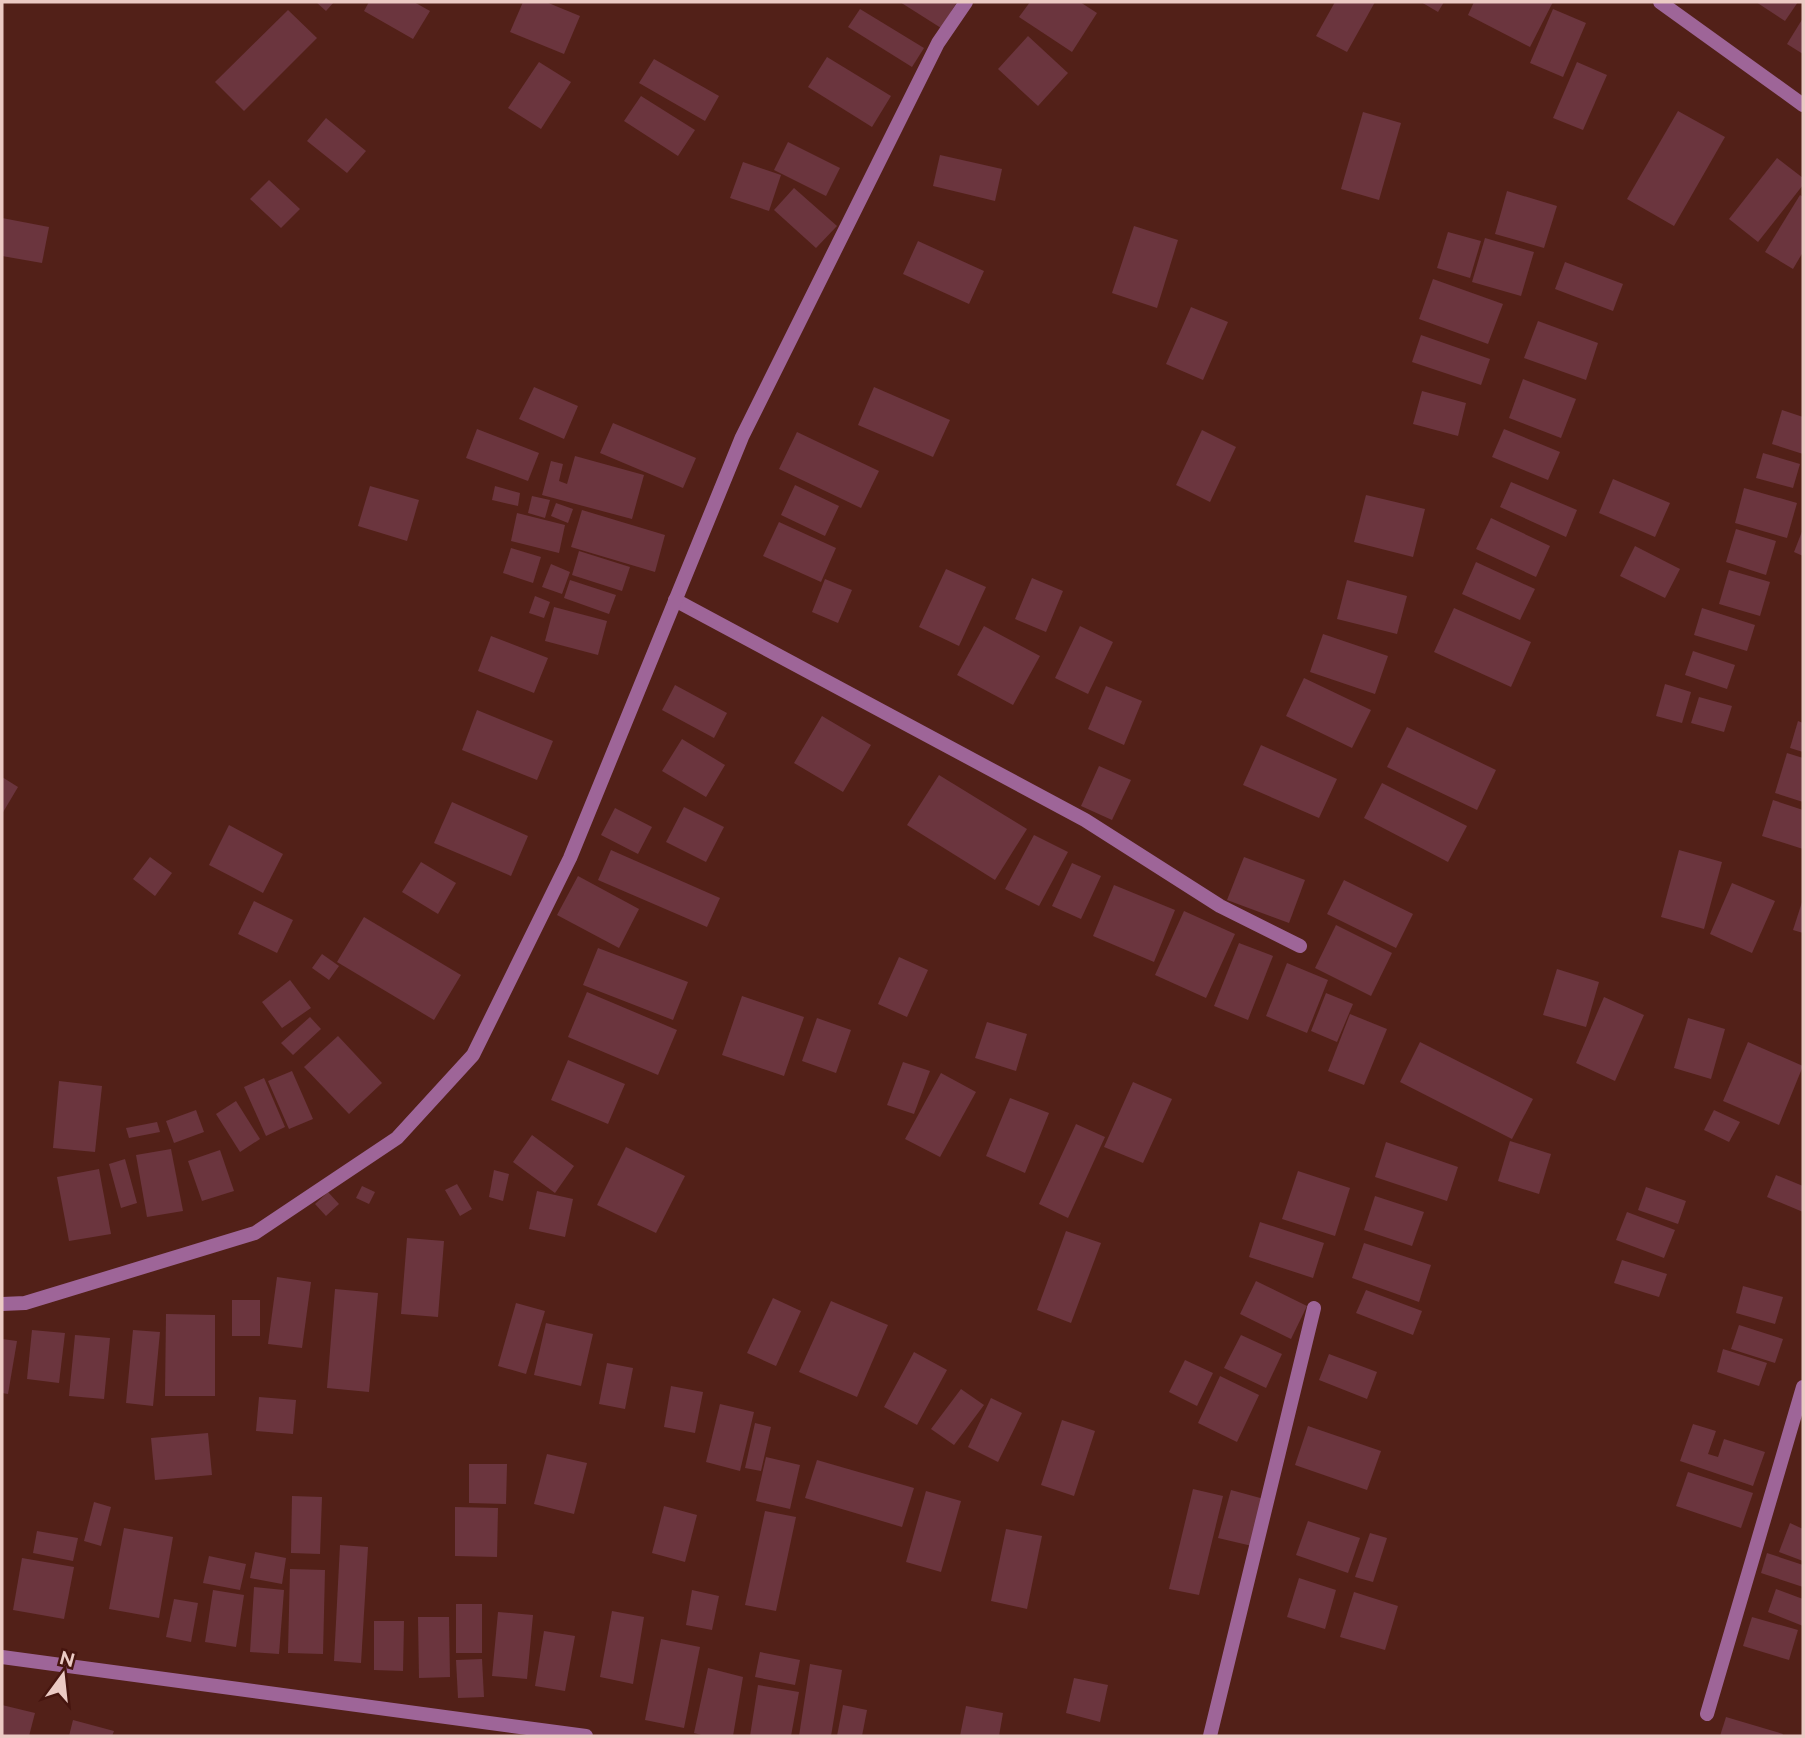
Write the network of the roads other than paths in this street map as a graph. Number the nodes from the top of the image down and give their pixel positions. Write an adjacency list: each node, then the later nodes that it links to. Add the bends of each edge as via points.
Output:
1 (965, 2): 4 (street, via 938,43 748,425)
2 (1661, 2): 3 (street)
3 (1803, 105)
4 (675, 600): 5 (street, via 1085,820 1220,905); 6 (street, via 570,858 473,1055 397,1138 255,1233 25,1303)
5 (1300, 946)
6 (2, 1304)
7 (1314, 1308): 12 (street)
8 (1803, 1387): 10 (street)
9 (2, 1657): 11 (street)
10 (1707, 1714)
11 (586, 1736)
12 (1210, 1736)

